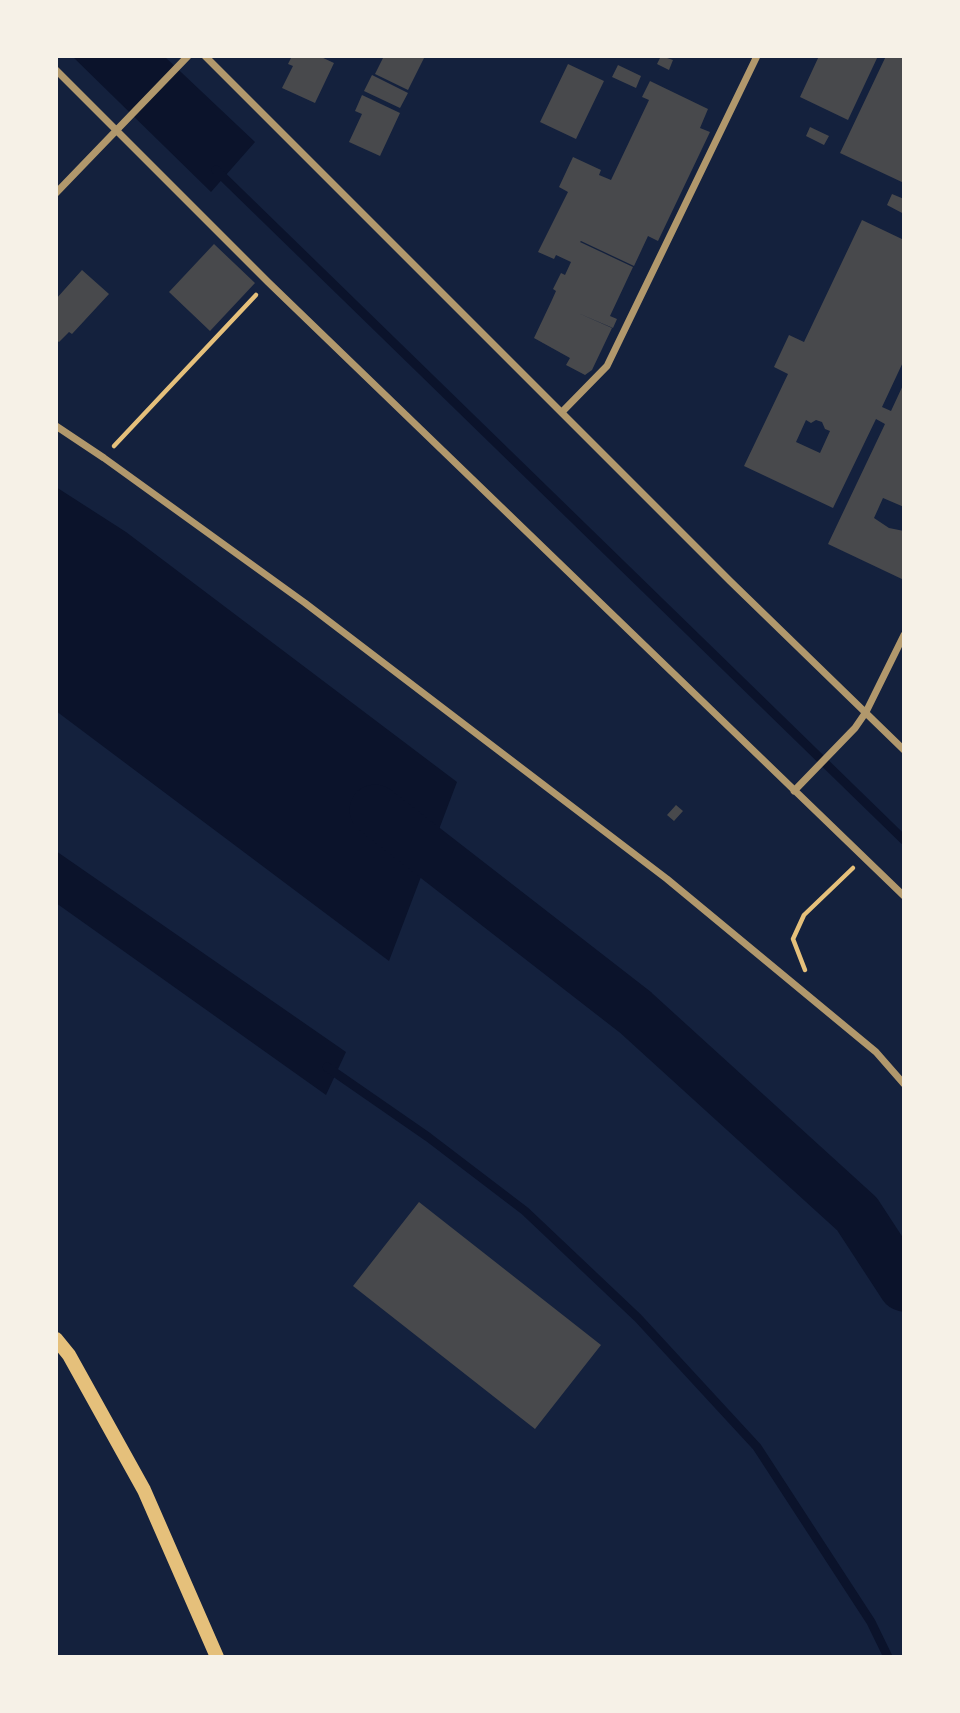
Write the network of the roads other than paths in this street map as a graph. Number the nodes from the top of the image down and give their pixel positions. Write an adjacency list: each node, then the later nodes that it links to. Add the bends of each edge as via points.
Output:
1 (205, 56): 7 (street)
2 (757, 56): 7 (street, via 607,366)
3 (187, 58): 5 (street)
4 (56, 70): 5 (street)
5 (116, 131): 6 (street); 12 (street)
6 (56, 193)
7 (562, 412): 10 (street)
8 (56, 426): 14 (street, via 316,611 667,879 876,1052)
9 (904, 635): 10 (street)
10 (866, 712): 11 (street); 12 (street)
11 (904, 750)
12 (794, 791): 13 (street)
13 (904, 896)
14 (904, 1084)
15 (56, 1339): 16 (main road, via 144,1490)
16 (217, 1657)

